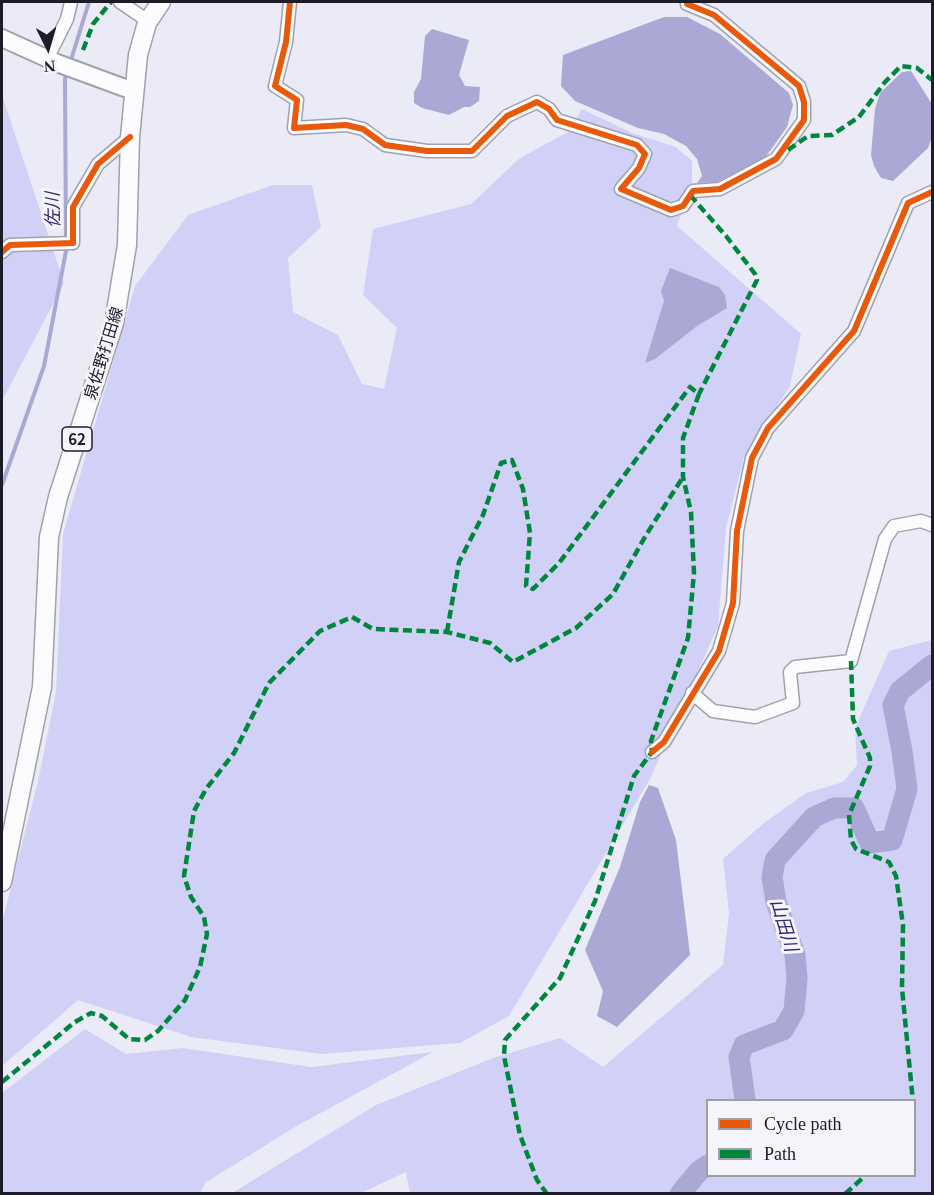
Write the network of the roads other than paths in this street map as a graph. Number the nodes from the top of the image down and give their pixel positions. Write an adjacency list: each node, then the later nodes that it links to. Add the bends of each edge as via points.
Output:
1 (71, 2): 8 (street)
2 (120, 2): 6 (street)
3 (161, 2): 6 (main road, 泉佐野打田線 / 62)
4 (290, 2): 5 (street, via 286,42 275,86 297,99 294,128 346,125 363,129 385,145 472,152 507,116 537,102 557,120 637,145 645,154 621,189 671,210 683,206 693,191 720,189 776,159 804,120 799,86 714,15)
5 (687, 2)
6 (148, 21): 9 (main road, 泉佐野打田線 / 62)
7 (2, 38): 8 (street)
8 (52, 61): 9 (street)
9 (133, 91): 10 (main road, 泉佐野打田線 / 62)
10 (130, 137): 12 (street, via 99,164 74,207 73,243 10,244); 16 (main road, 泉佐野打田線 / 62, via 123,282 49,537 42,687)
11 (933, 192): 14 (street, via 908,203 854,331 768,428 752,458 737,531 733,603 719,651)
12 (2, 252)
13 (933, 525): 14 (street, via 921,521 894,526 885,539 851,661 795,667 790,672 793,703 755,717 713,711)
14 (692, 693): 15 (street, via 664,742)
15 (652, 752)
16 (2, 882)

